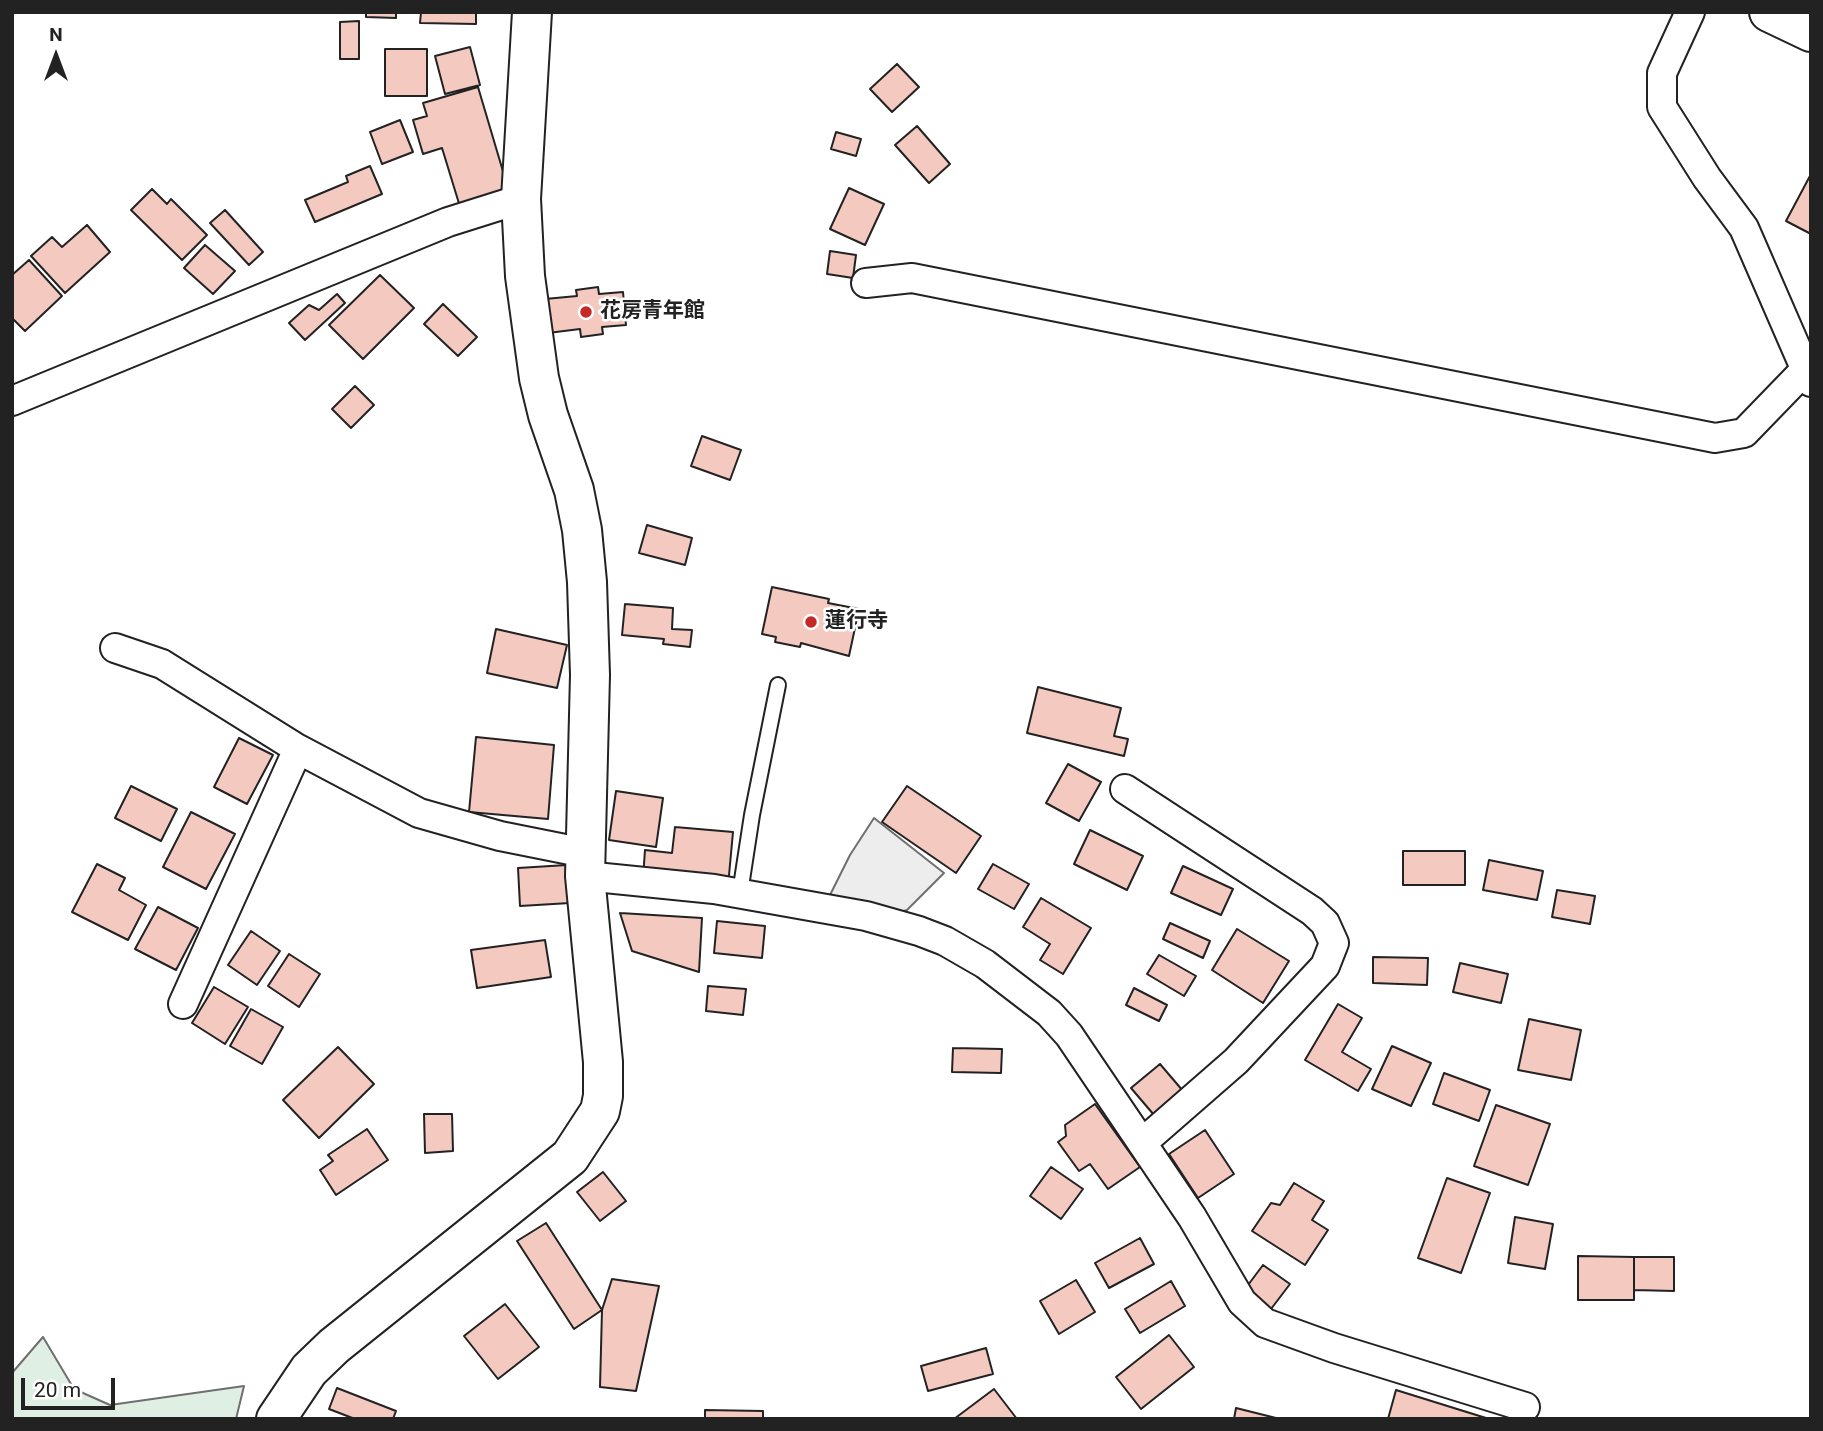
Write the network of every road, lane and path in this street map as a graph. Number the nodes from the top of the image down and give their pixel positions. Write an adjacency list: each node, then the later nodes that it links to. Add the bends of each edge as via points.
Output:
1 (532, 12): 5 (street)
2 (1690, 12): 7 (street, via 1662,73 1662,107 1744,228)
3 (1769, 12): 4 (street)
4 (1811, 32)
5 (521, 200): 8 (street, via 448,222); 13 (street, via 525,276 539,378 582,530 590,675)
6 (866, 283): 7 (street, via 912,278 1715,438 1744,433)
7 (1808, 376)
8 (12, 401)
9 (115, 648): 11 (street, via 162,664)
10 (778, 685): 14 (lane)
11 (298, 749): 13 (street, via 419,813); 15 (street)
12 (1125, 789): 16 (street, via 1312,911 1325,923 1334,943 1325,966 1236,1062)
13 (585, 864): 14 (street); 18 (street, via 603,1062 600,1111 570,1157 334,1346 309,1370)
14 (740, 893): 16 (street, via 866,916 919,931 985,964 1049,1013 1069,1035)
15 (183, 1004)
16 (1142, 1143): 17 (street, via 1242,1302 1265,1323)
17 (1525, 1407)
18 (276, 1419)

